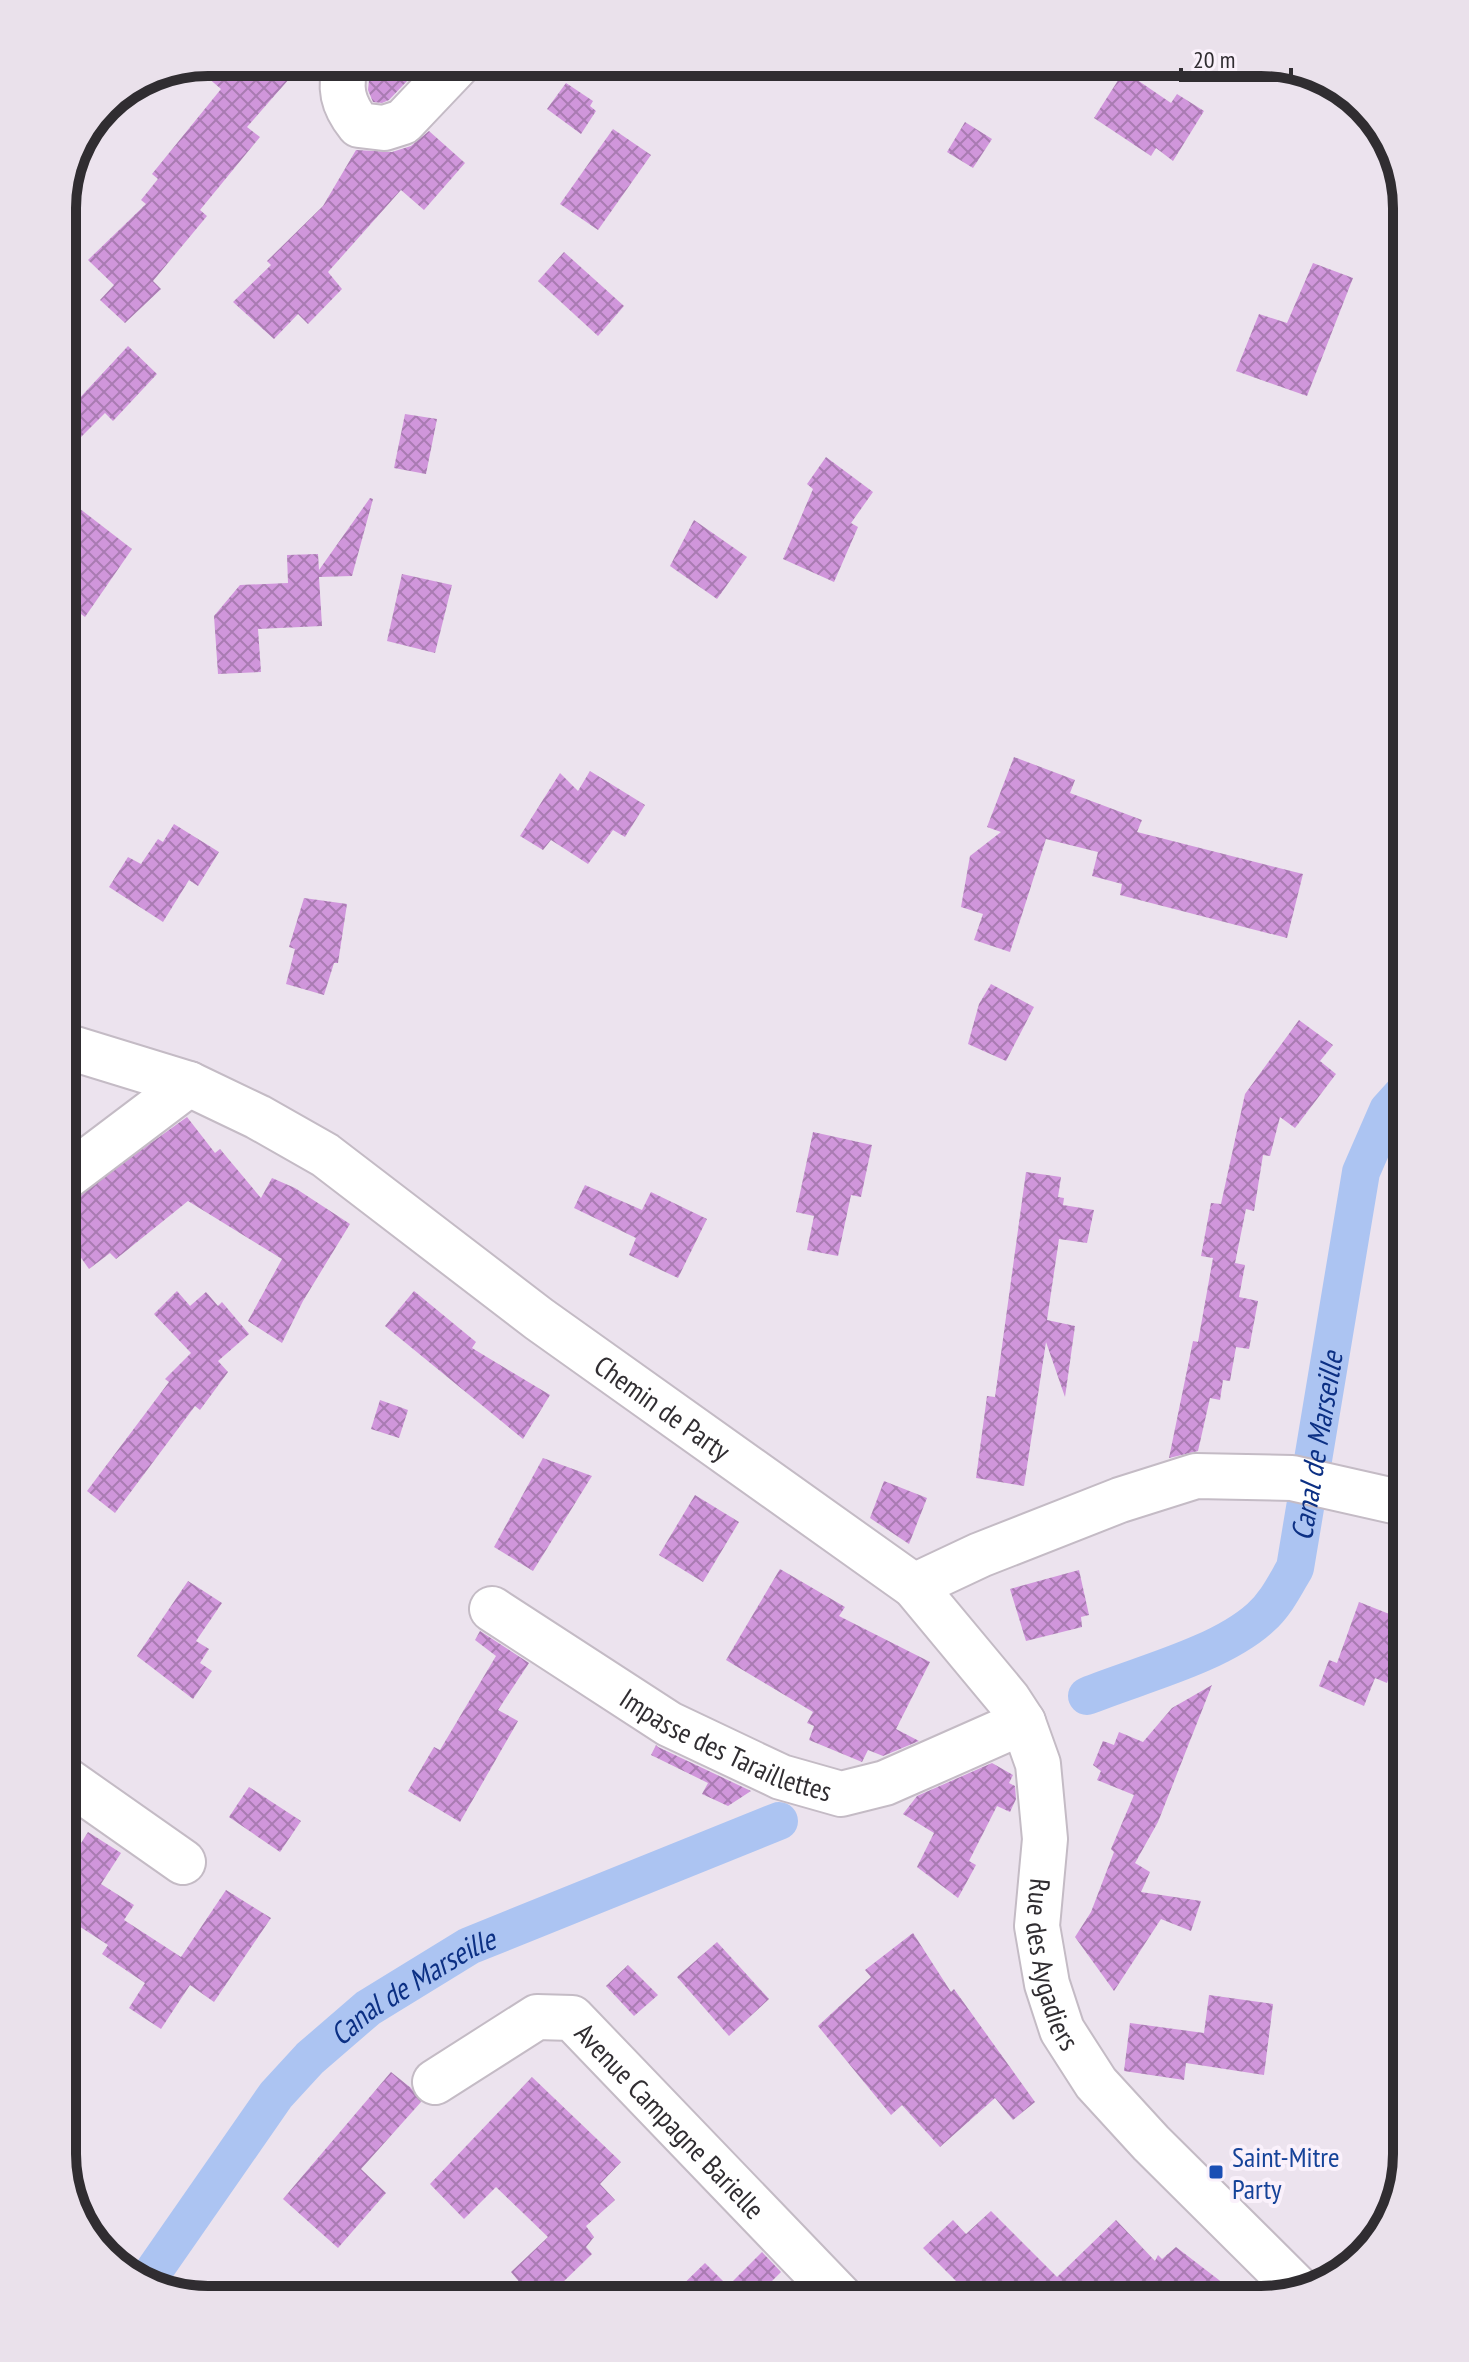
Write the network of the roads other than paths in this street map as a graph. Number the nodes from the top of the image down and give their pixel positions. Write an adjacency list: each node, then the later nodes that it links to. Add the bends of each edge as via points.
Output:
1 (345, 76): 2 (street, via 345,108 359,125 384,128 403,122)
2 (447, 76)
3 (76, 1049): 4 (street, Chemin de Party)
4 (189, 1084): 5 (street); 7 (street, Chemin de Party, via 325,1155 539,1319)
5 (76, 1169)
6 (1393, 1500): 7 (street, via 1292,1478 1196,1476 1120,1500)
7 (914, 1586): 9 (street, Rue des Aygadiers)
8 (492, 1609): 9 (street, Impasse des Taraillettes, via 669,1724 781,1777 841,1794 885,1783)
9 (1015, 1710): 13 (street, Rue des Aygadiers, via 1038,1764 1045,1839 1037,1926 1062,2030 1096,2083)
10 (76, 1787): 11 (street)
11 (183, 1862)
12 (435, 2082): 14 (street, Avenue Campagne Barielle, via 537,2017 572,2018)
13 (1291, 2282)
14 (830, 2286)

